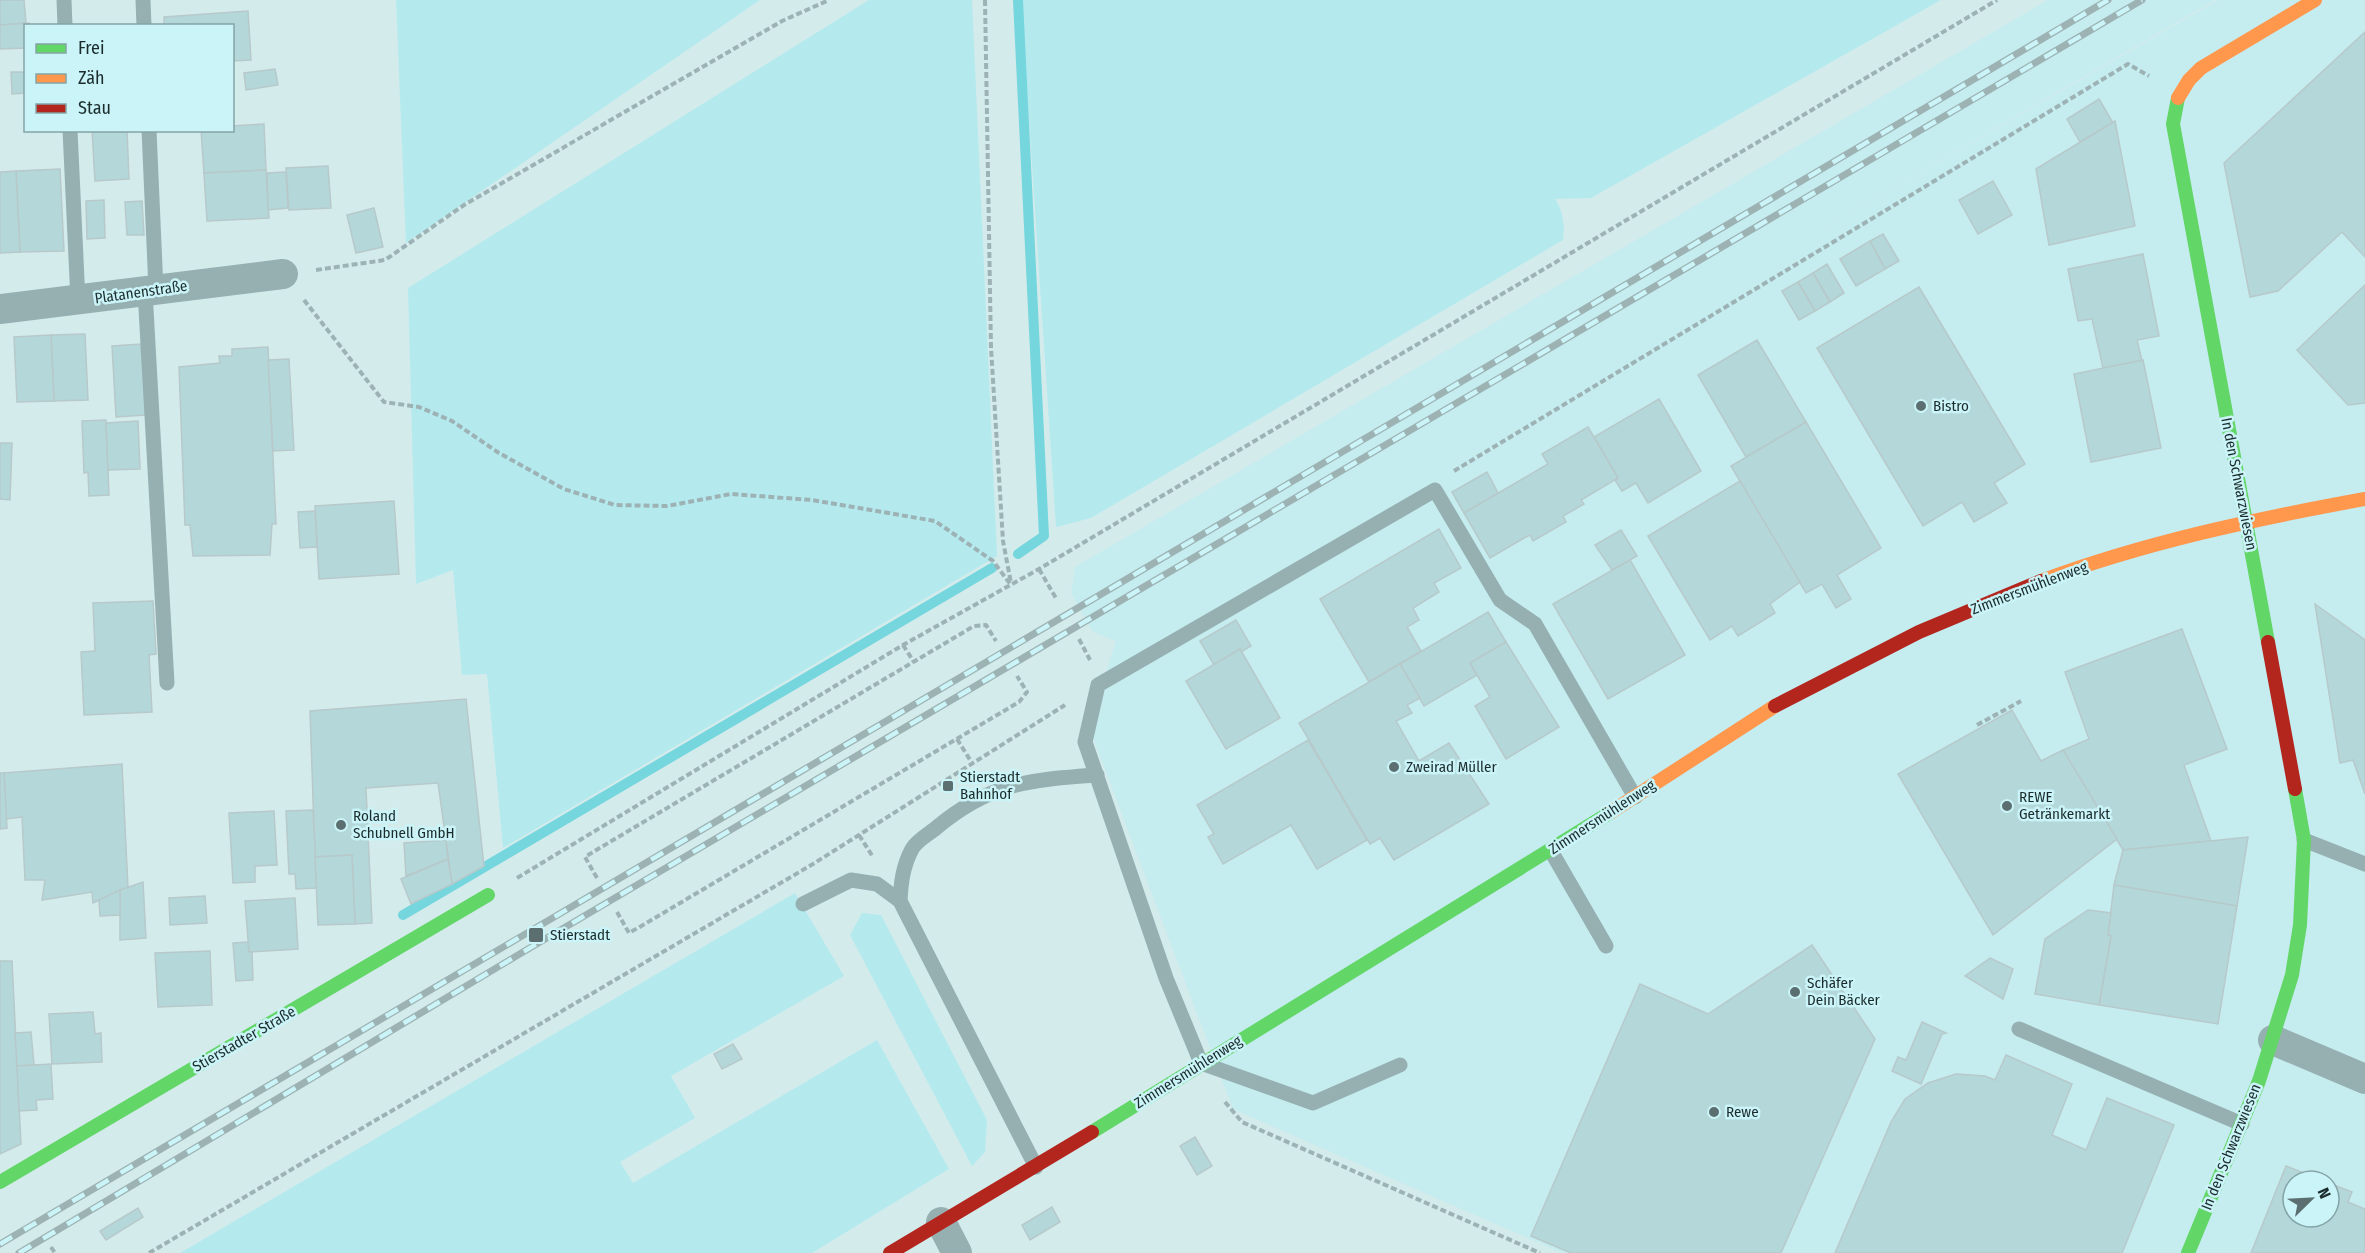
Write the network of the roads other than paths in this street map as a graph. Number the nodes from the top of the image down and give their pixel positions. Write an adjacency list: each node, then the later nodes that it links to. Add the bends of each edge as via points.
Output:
1 (64, 0): 4 (lane)
2 (143, 0): 5 (lane)
3 (2315, 0): 13 (street, In den Schwarzwiesen, via 2186,80 2178,93 2173,124)
4 (65, 24)
5 (144, 24)
6 (70, 132): 10 (lane)
7 (149, 132): 9 (lane)
8 (283, 274): 9 (street, Platanenstraße)
9 (150, 291): 10 (street, Platanenstraße); 14 (lane)
10 (78, 301): 11 (street, Platanenstraße)
11 (0, 309)
12 (2365, 499): 13 (street, Zimmersmühlenweg)
13 (2246, 521): 16 (street, Zimmersmühlenweg, via 2118,555 2043,580 1920,632 1781,702); 17 (street, In den Schwarzwiesen)
14 (167, 683)
15 (1097, 775): 16 (lane, via 1085,742 1098,685 1435,490 1500,600 1535,624); 21 (lane, via 1033,780 993,792 959,809 913,846 902,872); 26 (lane, via 1166,978)
16 (1635, 797): 18 (street, Zimmersmühlenweg)
17 (2304, 840): 19 (lane); 25 (street, In den Schwarzwiesen, via 2302,915 2292,975)
18 (1551, 850): 23 (lane); 26 (street, Zimmersmühlenweg)
19 (2365, 864)
20 (488, 895): 31 (street, Stierstadter Straße)
21 (900, 901): 22 (lane, via 877,884 851,880); 30 (lane)
22 (803, 904)
23 (1606, 946)
24 (2019, 1029): 29 (lane)
25 (2273, 1040): 28 (street); 29 (street, In den Schwarzwiesen)
26 (1201, 1063): 27 (lane, via 1313,1103); 30 (street, Zimmersmühlenweg)
27 (1400, 1065)
28 (2365, 1079)
29 (2242, 1124): 35 (street, In den Schwarzwiesen)
30 (1036, 1167): 32 (street, Zimmersmühlenweg)
31 (0, 1182)
32 (941, 1222): 33 (street, Zimmersmühlenweg); 34 (street)
33 (890, 1253)
34 (957, 1253)
35 (2188, 1253)

